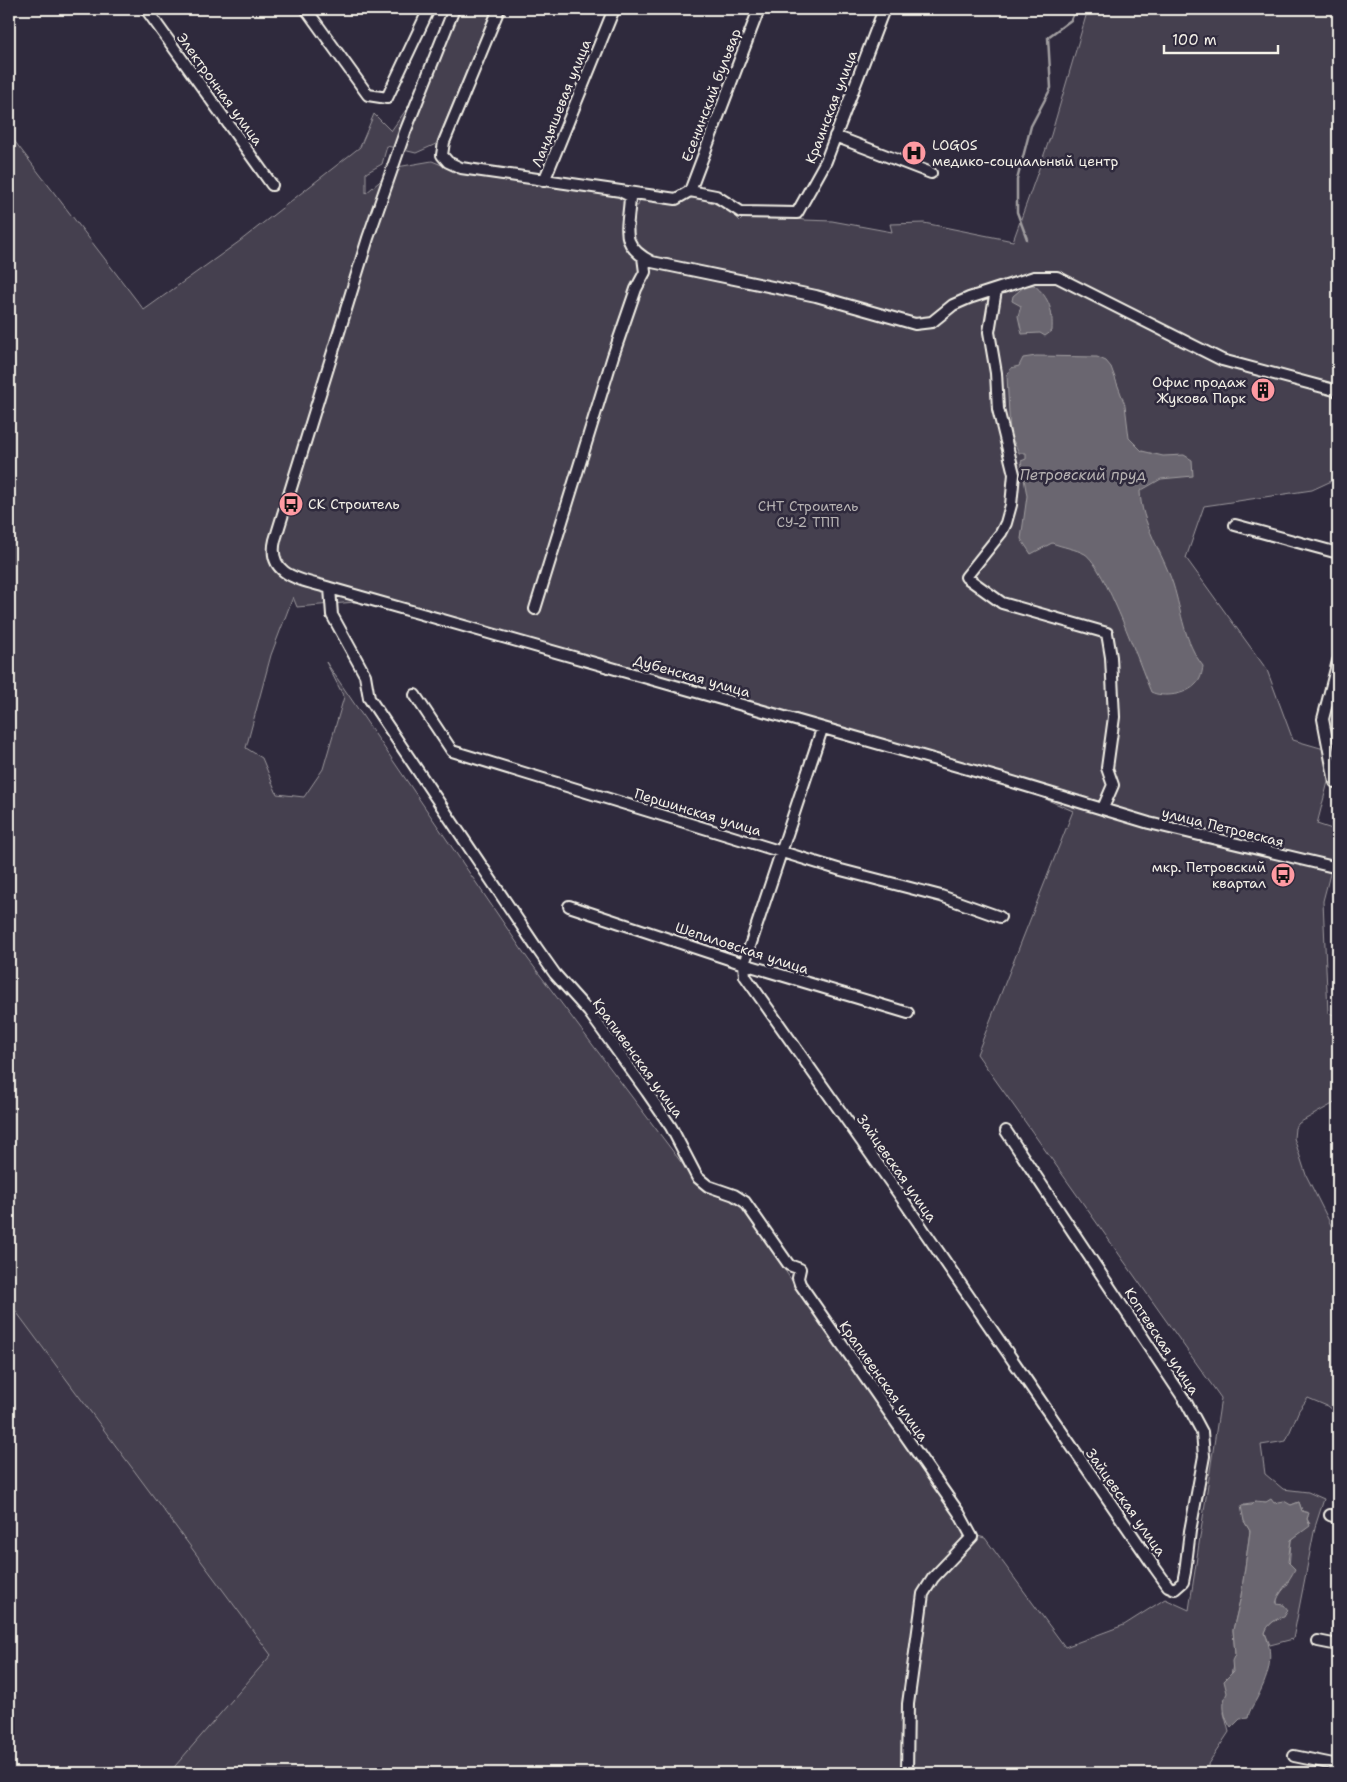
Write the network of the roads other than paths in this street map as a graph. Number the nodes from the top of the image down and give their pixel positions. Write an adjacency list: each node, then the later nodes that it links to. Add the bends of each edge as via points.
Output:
1 (146, 9): 12 (street, Электронная улица)
2 (306, 9): 3 (street, via 368,95 387,98)
3 (430, 9)
4 (454, 9): 20 (street, Дубенская улица, via 405,132 368,238 275,540 273,554 277,566 293,576)
5 (499, 9): 11 (street, via 444,142 442,155 461,168)
6 (614, 9): 11 (street, Ландышевая улица)
7 (759, 9): 13 (street, Есенинский бульвар)
8 (884, 9): 9 (street, Краинская улица)
9 (835, 136): 10 (street); 13 (street, Краинская улица, via 815,184 797,213 741,212 716,196)
10 (932, 173)
11 (544, 180): 14 (street)
12 (272, 185)
13 (690, 190): 14 (street, via 676,199)
14 (622, 192): 15 (street, via 630,196 626,227 628,243)
15 (643, 257): 16 (street, via 652,262 816,296 914,324 932,322 956,303); 21 (street, via 645,272 613,356)
16 (996, 290): 17 (street, via 1034,277 1057,277 1222,360); 26 (street, via 989,332 998,409 1014,474 1011,505 1001,533 966,576 1002,603 1107,633 1114,718 1107,768 1113,785)
17 (1338, 391)
18 (1235, 525): 19 (street)
19 (1338, 552)
20 (330, 588): 24 (street, Дубенская улица); 39 (street, Крапивенская улица, via 332,615 365,675 369,698 536,947 589,1012 647,1092 671,1127 696,1177 708,1186 745,1202 789,1266 800,1269 800,1284 960,1513 972,1537 933,1578 923,1594 908,1704)
21 (535, 608)
22 (1338, 661): 25 (street, via 1323,720)
23 (415, 695): 27 (street, Першинская улица, via 452,751)
24 (822, 728): 26 (street, Дубенская улица); 27 (street)
25 (1335, 782)
26 (1103, 808): 28 (street, улица Петровская, via 1196,836)
27 (781, 852): 30 (street, Першинская улица, via 941,896); 31 (street)
28 (1338, 868)
29 (569, 906): 31 (street, Шепиловская улица)
30 (1000, 917)
31 (744, 964): 32 (street, Шепиловская улица); 34 (street, Зайцевская улица, via 750,985 903,1200 1155,1568)
32 (908, 1013)
33 (1006, 1131): 34 (street, Коптевская улица, via 1186,1402 1201,1430 1205,1452 1203,1471 1183,1582)
34 (1175, 1589)
35 (1318, 1640): 36 (street)
36 (1338, 1645)
37 (1294, 1756): 38 (street)
38 (1338, 1764)
39 (907, 1773)

